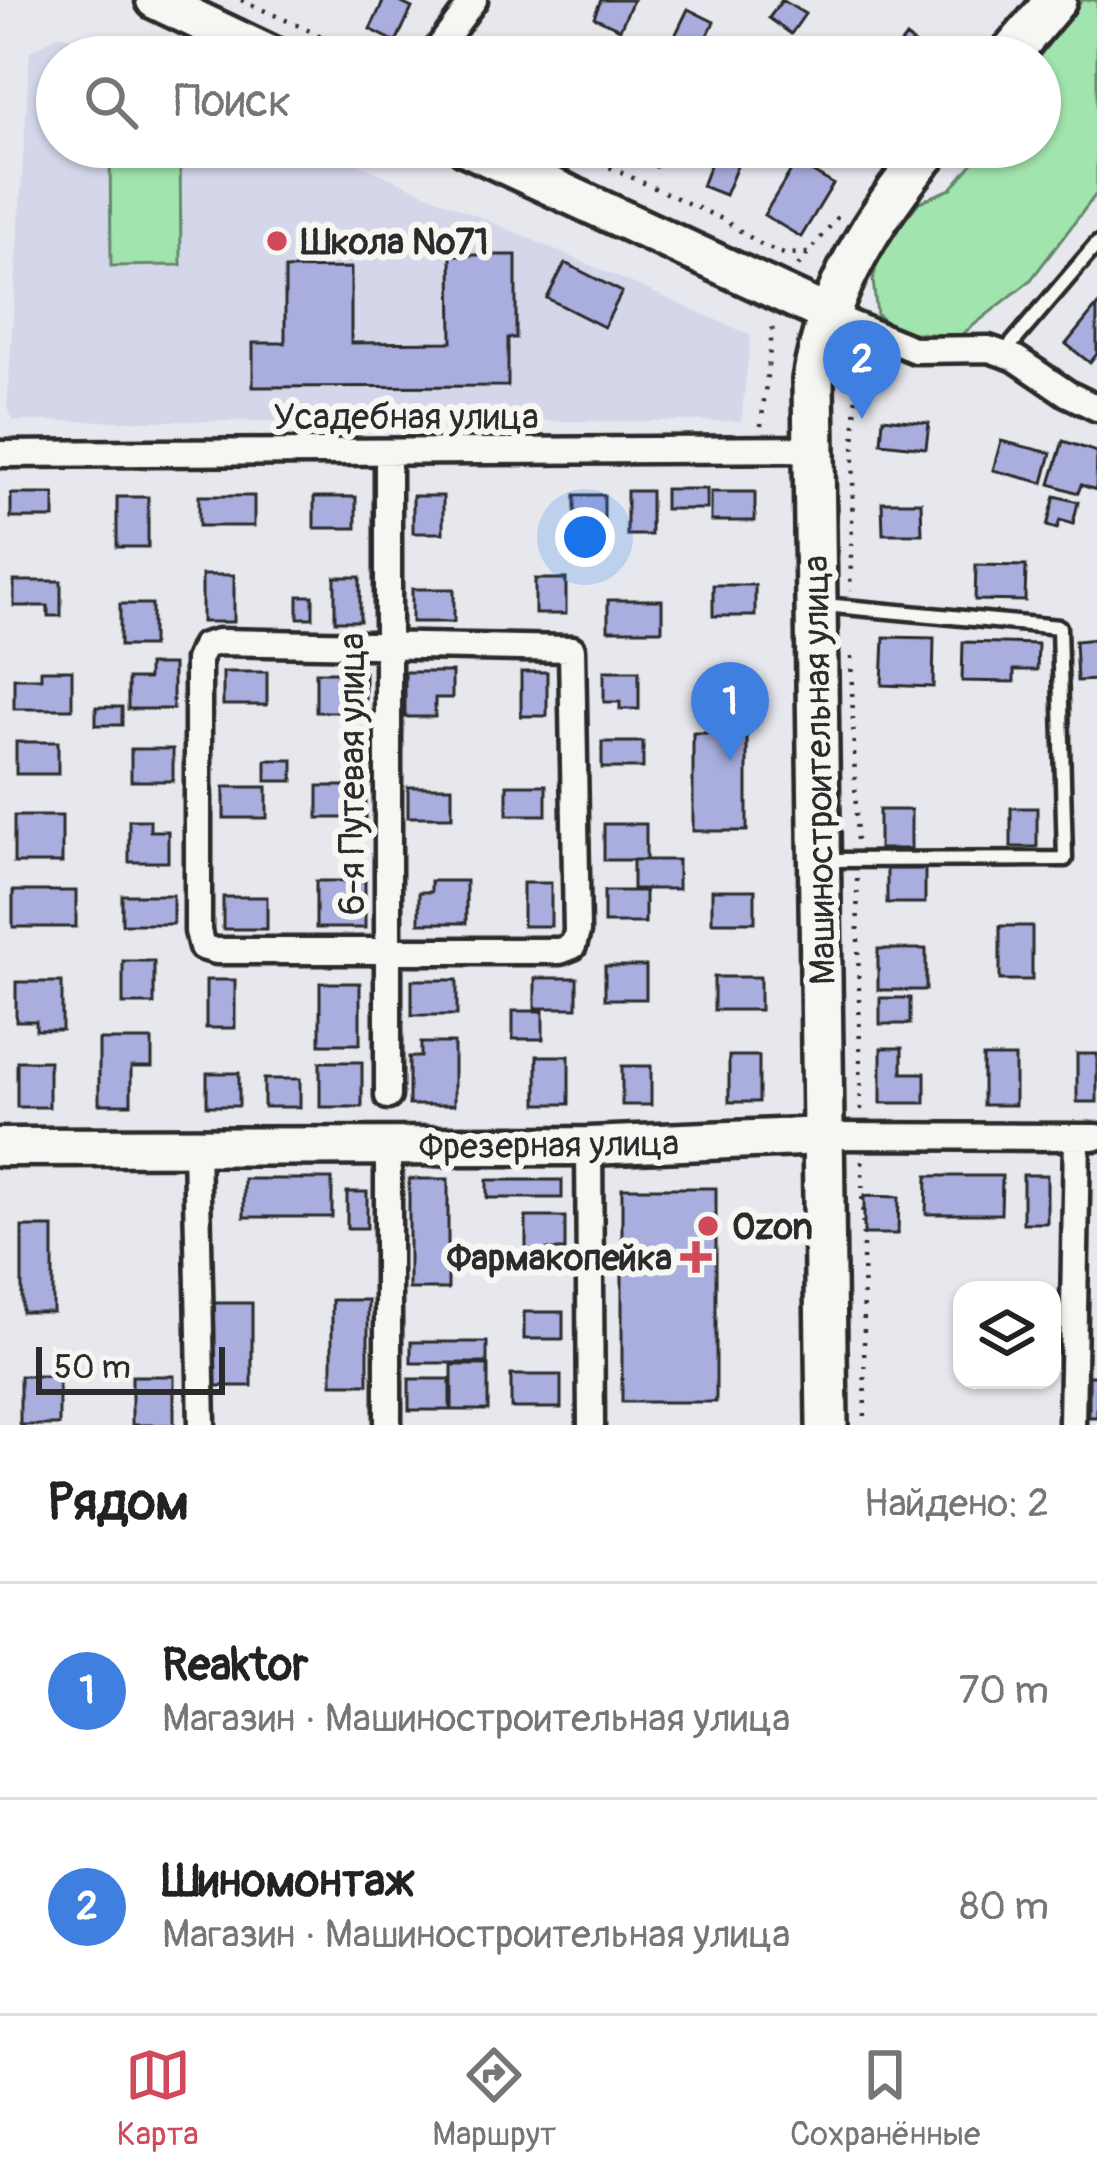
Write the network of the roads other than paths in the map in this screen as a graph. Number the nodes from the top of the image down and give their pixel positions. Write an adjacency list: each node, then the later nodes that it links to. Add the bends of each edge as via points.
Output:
1 (155, 0): 4 (main road)
2 (474, 0): 5 (street)
3 (1056, 0): 6 (main road)
4 (231, 36)
5 (447, 36)
6 (1026, 36)
7 (511, 168): 10 (main road)
8 (917, 168): 10 (main road, Машиностроительная улица, via 858,250)
9 (1097, 244): 11 (lane)
10 (827, 314): 11 (street, via 915,350); 13 (main road, Машиностроительная улица, via 813,380)
11 (1003, 354): 12 (street)
12 (1097, 408)
13 (812, 449): 14 (street, Усадебная улица); 16 (main road, Машиностроительная улица)
14 (388, 453): 15 (street, Усадебная улица); 17 (street, 6-я Путевая улица)
15 (0, 454)
16 (832, 606): 18 (main road, Машиностроительная улица); 18 (lane, via 1059,627 1066,859)
17 (387, 644): 19 (street, 6-я Путевая улица); 19 (street, via 572,649 577,932 573,946 560,951); 19 (street, via 204,646 198,931 202,947 216,951)
18 (839, 860): 21 (main road, Машиностроительная улица)
19 (388, 952): 20 (street, 6-я Путевая улица)
20 (388, 1096)
21 (842, 1136): 22 (street, Фрезерная улица); 23 (main road, Фрезерная улица); 30 (main road, Машиностроительная улица)
22 (1087, 1137): 31 (street)
23 (589, 1146): 26 (main road, Фрезерная улица); 29 (street)
24 (0, 1147): 25 (main road, Фрезерная улица)
25 (196, 1147): 26 (main road, Фрезерная улица); 27 (street)
26 (388, 1147): 28 (street)
27 (202, 1425)
28 (388, 1425)
29 (591, 1425)
30 (827, 1425)
31 (1072, 1425)

